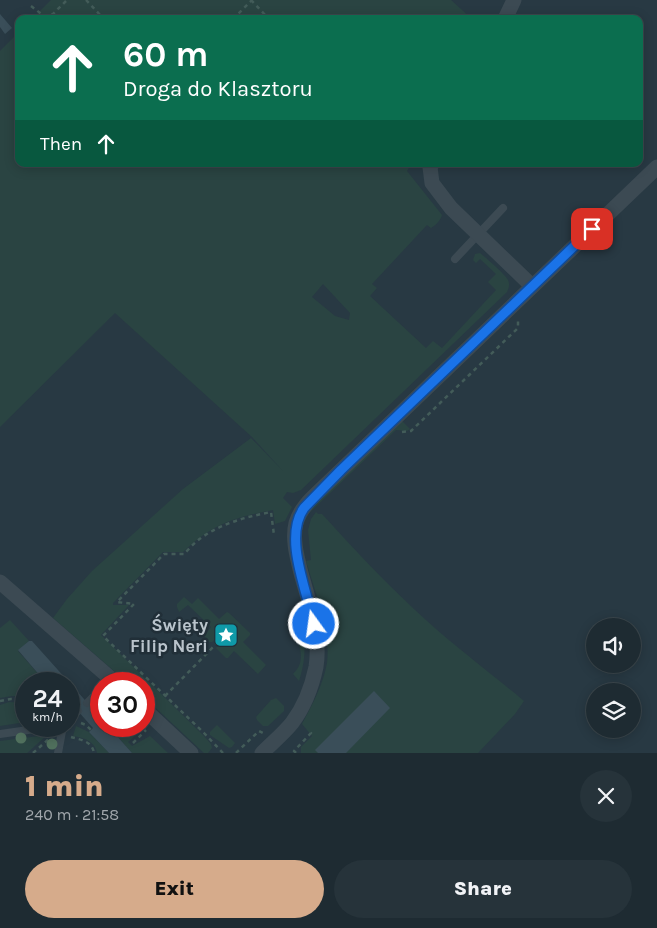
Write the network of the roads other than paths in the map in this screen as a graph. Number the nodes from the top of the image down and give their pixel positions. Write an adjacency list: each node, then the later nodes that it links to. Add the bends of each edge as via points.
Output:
1 (514, 0): 2 (street)
2 (507, 15)
3 (430, 167): 6 (street, via 432,183 451,208)
4 (657, 167): 8 (street)
5 (503, 208): 6 (lane)
6 (478, 234): 7 (lane); 8 (street)
7 (455, 259)
8 (532, 286): 19 (street, via 300,512 295,536 315,629 316,665 296,716)
9 (0, 582): 10 (street)
10 (96, 672)
11 (90, 700): 12 (lane)
12 (87, 703)
13 (155, 719): 18 (street)
14 (15, 732): 15 (lane)
15 (0, 734)
16 (62, 737): 17 (lane)
17 (58, 753)
18 (191, 753)
19 (262, 753)

